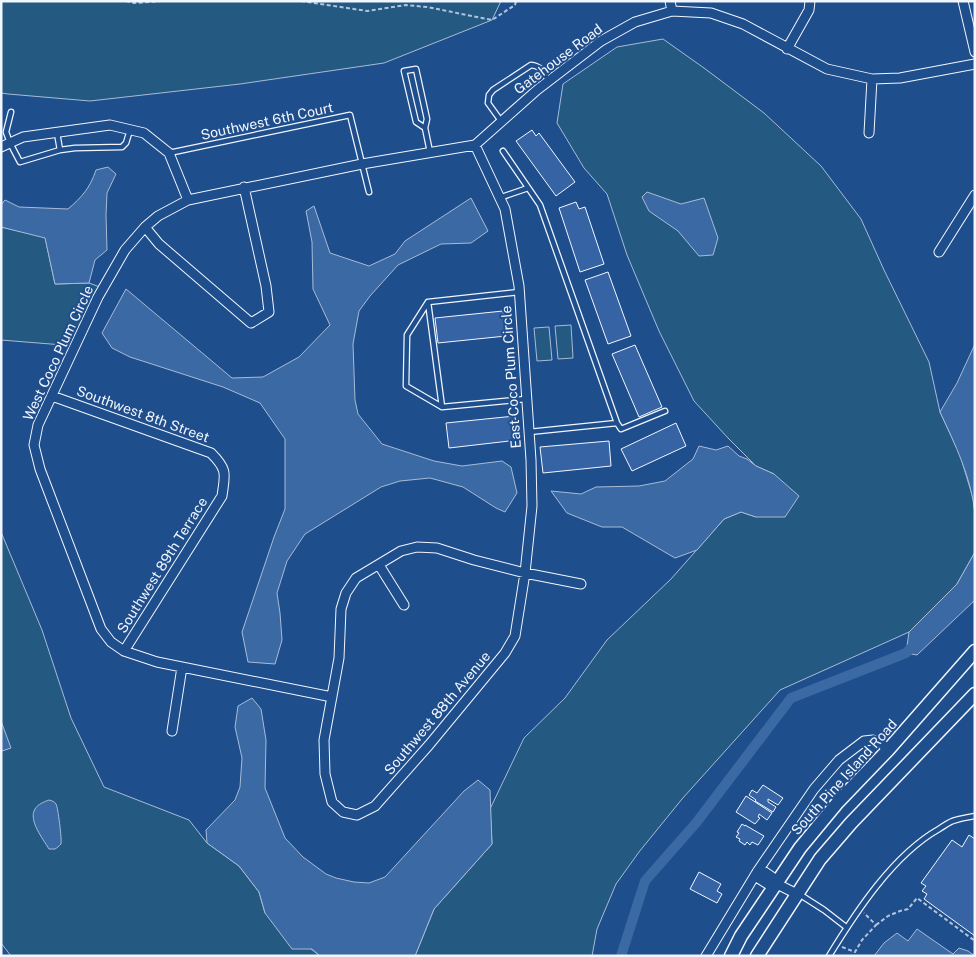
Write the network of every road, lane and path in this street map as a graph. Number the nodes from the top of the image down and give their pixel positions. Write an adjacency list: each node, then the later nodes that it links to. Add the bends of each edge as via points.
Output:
1 (126, 1): 2 (path)
2 (163, 1)
3 (301, 1): 4 (path, via 367,11 406,5 427,7 492,20 515,5)
4 (516, 1)
5 (670, 1): 8 (street)
6 (810, 1): 9 (street, via 809,10)
7 (963, 1): 10 (street)
8 (672, 11): 9 (street, Gatehouse Road, via 711,13 743,24); 13 (street, Gatehouse Road, via 635,22 601,41)
9 (787, 49): 12 (street, Gatehouse Road, via 827,69)
10 (975, 52)
11 (975, 64): 12 (street, Gatehouse Road, via 900,78)
12 (872, 79): 19 (street)
13 (549, 81): 15 (street, Gatehouse Road); 15 (lane, via 538,66 531,65 493,90 488,103)
14 (11, 112): 20 (lane)
15 (502, 122): 21 (street, Gatehouse Road)
16 (425, 128): 16 (lane, via 427,119 416,69 404,71 416,122); 24 (lane)
17 (130, 130): 18 (street, via 110,125); 22 (lane, via 122,147); 25 (street, via 144,133)
18 (57, 133): 20 (street, via 24,137); 22 (lane)
19 (870, 133)
20 (6, 145): 22 (lane, via 20,162)
21 (475, 145): 24 (street); 31 (street, East Coco Plum Circle)
22 (60, 150)
23 (503, 151): 28 (lane)
24 (430, 152): 26 (street)
25 (169, 153): 26 (lane, Southwest 6th Court, via 350,115); 32 (street)
26 (362, 164): 27 (street); 29 (lane)
27 (244, 187): 32 (street); 33 (street, via 270,312 251,323 159,244)
28 (528, 188): 31 (lane); 41 (lane, via 540,205)
29 (369, 192)
30 (975, 195): 34 (street)
31 (500, 198): 35 (street, East Coco Plum Circle, via 505,209)
32 (188, 200): 33 (street, West Coco Plum Circle)
33 (145, 227): 37 (street, West Coco Plum Circle, via 125,250 98,297)
34 (939, 252)
35 (519, 292): 36 (lane); 38 (street, East Coco Plum Circle)
36 (428, 302): 39 (lane); 39 (lane, via 407,334 406,386)
37 (52, 396): 43 (street, Southwest 8th Street, via 211,453); 49 (street, West Coco Plum Circle, via 38,425 34,445 40,469 101,629)
38 (526, 399): 39 (lane); 42 (street, East Coco Plum Circle)
39 (442, 407)
40 (665, 411): 41 (lane, via 622,429)
41 (618, 423): 42 (lane)
42 (529, 432): 45 (street, East Coco Plum Circle, via 532,506)
43 (221, 464): 49 (street, Southwest 89th Terrace, via 225,477 222,496)
44 (380, 564): 45 (street, via 401,551 417,547 437,548); 47 (street); 53 (street, via 356,578 346,593 341,609 339,658)
45 (525, 573): 46 (street); 48 (street, East Coco Plum Circle)
46 (581, 584)
47 (404, 604)
48 (518, 615): 53 (street, Southwest 88th Avenue, via 515,636 505,653 375,806 357,815 343,812 332,802 325,774 324,740)
49 (124, 651): 51 (street)
50 (975, 651): 55 (main road, South Pine Island Road)
51 (182, 667): 53 (street); 54 (street)
52 (975, 694): 59 (main road, via 851,823 820,859)
53 (332, 697)
54 (172, 731)
55 (888, 750): 57 (street, via 873,740 864,741 839,760 814,788); 58 (main road, South Pine Island Road, via 838,802 800,848)
56 (975, 816): 62 (lane, via 955,820 928,835 889,872)
57 (757, 872): 58 (street, via 762,870); 66 (street)
58 (777, 884): 59 (street); 67 (main road, South Pine Island Road)
59 (797, 894): 62 (lane); 68 (main road)
60 (864, 913): 61 (path)
61 (876, 925): 63 (path, via 895,913 908,910 917,898); 65 (path)
62 (846, 928): 69 (lane)
63 (975, 941)
64 (840, 946): 65 (path)
65 (856, 952): 70 (path)
66 (706, 956)
67 (731, 956)
68 (757, 956)
69 (828, 956)
70 (854, 956)

